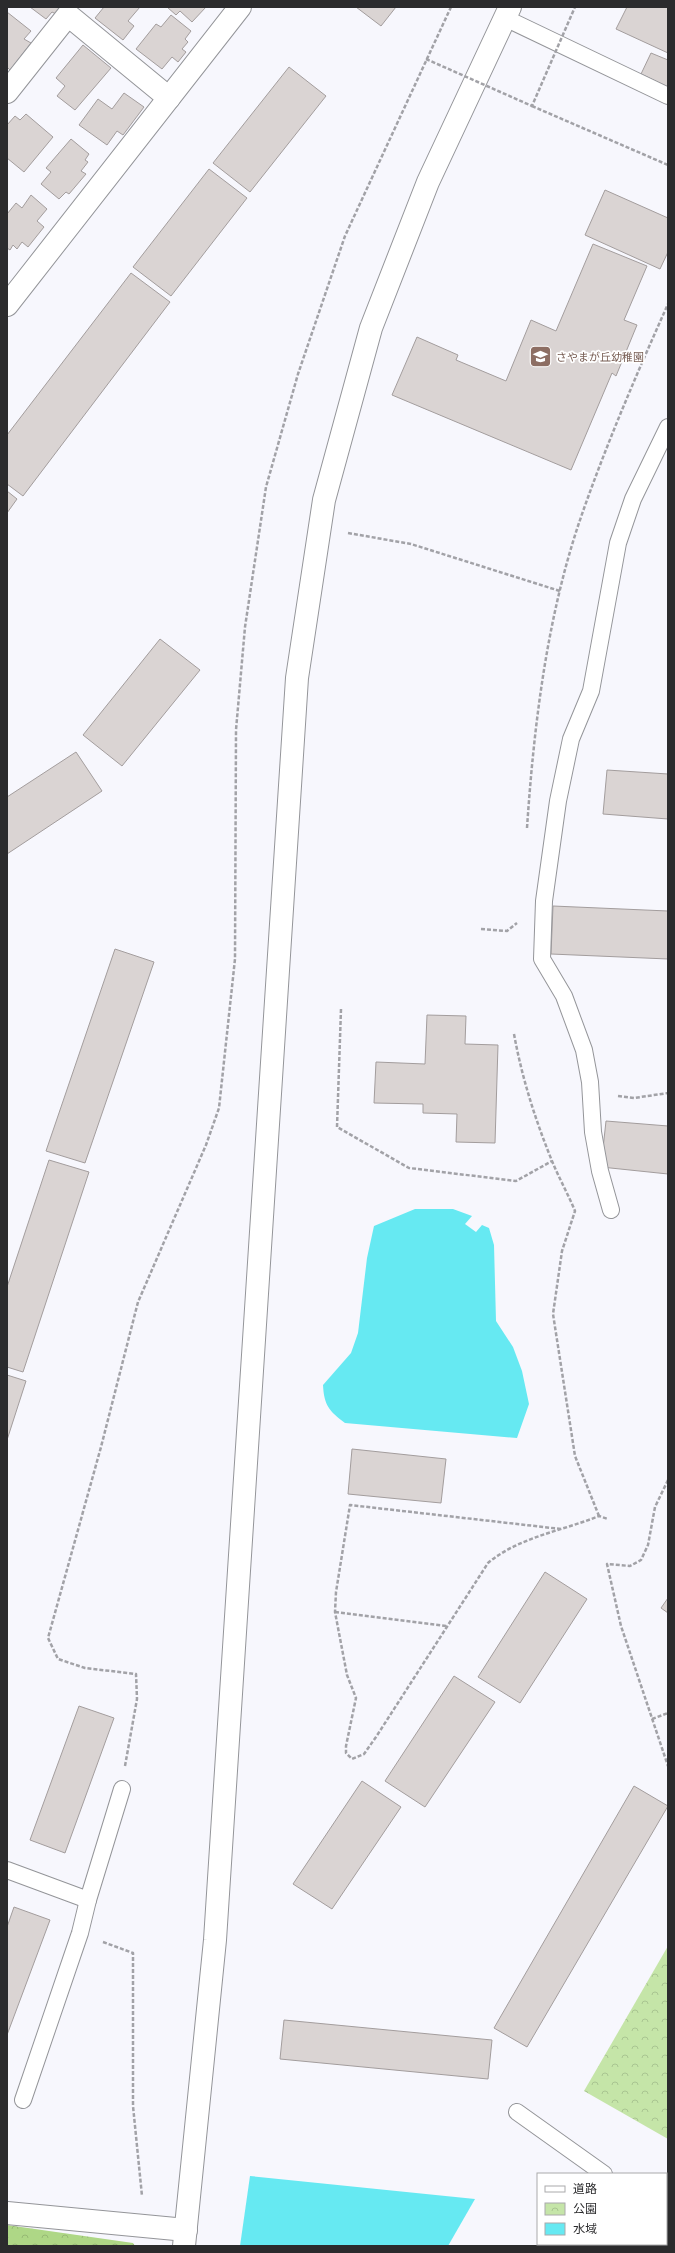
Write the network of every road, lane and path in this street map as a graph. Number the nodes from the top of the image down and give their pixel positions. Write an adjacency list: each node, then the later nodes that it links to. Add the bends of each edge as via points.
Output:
1 (240, 7): 8 (street)
2 (451, 7): 5 (path)
3 (575, 7): 9 (path, bridge)
4 (507, 13): 7 (lane); 43 (street, via 428,182 371,328 324,500 297,678 216,1940)
5 (426, 59): 9 (path, bridge); 34 (path, via 346,236 298,374 266,487 245,627 236,730 235,959 219,1108 206,1145 138,1302 48,1638 58,1658 85,1668 136,1674 137,1699)
6 (7, 92): 8 (street, via 68,16)
7 (668, 96)
8 (170, 98): 12 (street)
9 (532, 106): 10 (path)
10 (668, 165)
11 (668, 304): 15 (path, via 581,517)
12 (7, 305)
13 (668, 427): 24 (lane, via 633,499 618,543 591,690 571,739 544,901 542,959 564,996 584,1050 590,1082 593,1132 600,1172)
14 (345, 532): 15 (path, via 410,544)
15 (560, 591): 16 (path, via 538,702)
16 (527, 833)
17 (521, 920): 18 (path, via 507,931)
18 (481, 929)
19 (341, 1009): 23 (path, via 338,1127 409,1168 516,1181)
20 (514, 1034): 23 (path, via 531,1106)
21 (668, 1093): 22 (path, via 634,1098)
22 (618, 1096)
23 (552, 1161): 26 (path, via 575,1211 562,1251 553,1314 575,1456)
24 (611, 1210)
25 (668, 1480): 32 (path, via 655,1507 648,1545 641,1560 630,1566 607,1564 621,1626)
26 (599, 1516): 27 (path); 28 (path)
27 (608, 1519)
28 (561, 1529): 29 (path, via 350,1505); 30 (path, via 502,1551 488,1563)
29 (335, 1612): 30 (path); 30 (path, via 347,1675 356,1698 346,1746 346,1753 352,1759 364,1754)
30 (446, 1626)
31 (668, 1713): 32 (path)
32 (652, 1719): 33 (path)
33 (668, 1766)
34 (122, 1789): 36 (lane)
35 (7, 1870): 36 (lane)
36 (88, 1900): 37 (lane)
37 (80, 1933): 38 (lane); 41 (path, via 133,1953 132,2106)
38 (23, 2100)
39 (517, 2112): 40 (lane)
40 (603, 2173)
41 (142, 2196)
42 (7, 2213): 43 (street)
43 (185, 2238)

